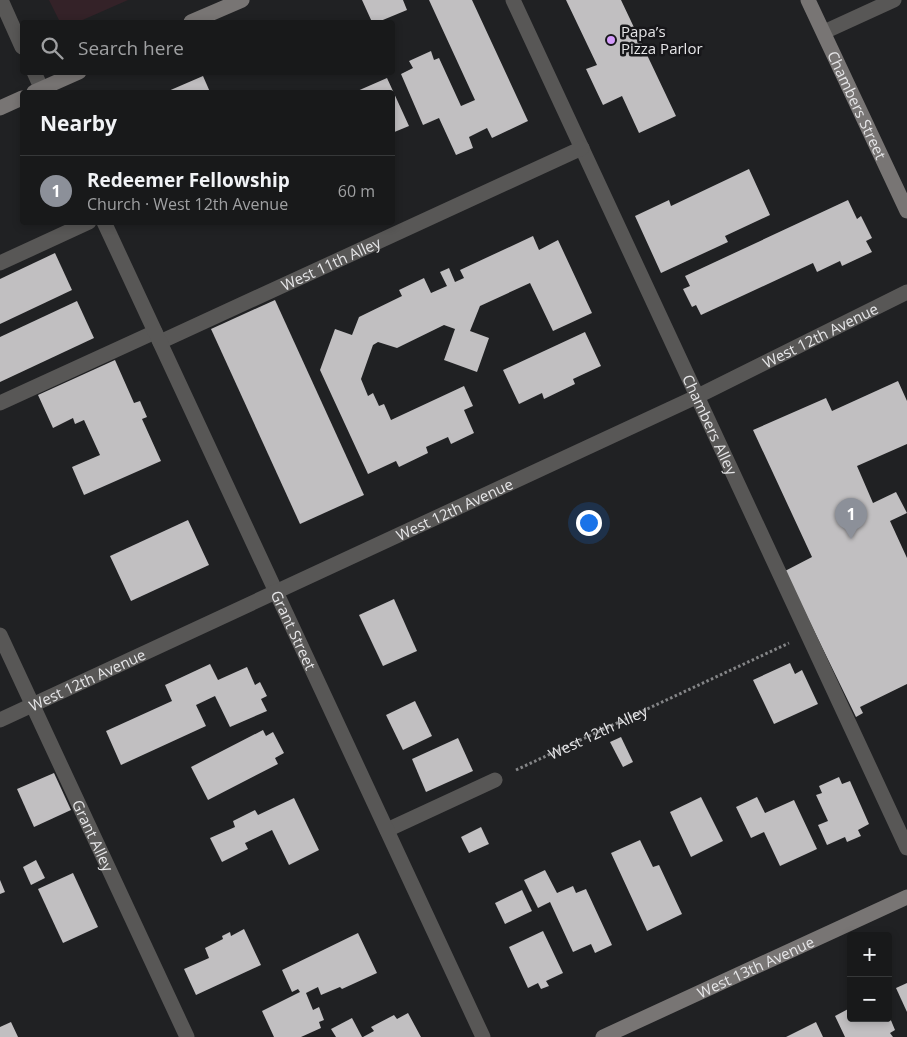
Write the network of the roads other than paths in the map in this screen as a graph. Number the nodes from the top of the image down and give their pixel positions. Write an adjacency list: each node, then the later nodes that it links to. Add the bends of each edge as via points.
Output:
1 (1, 0): 8 (street)
2 (240, 0): 6 (main road)
3 (513, 0): 15 (street, Chambers Alley)
4 (808, 0): 7 (main road, Chambers Street)
5 (894, 0): 7 (street)
6 (195, 20)
7 (824, 32): 16 (main road, Chambers Street)
8 (20, 43)
9 (35, 75): 11 (street)
10 (72, 75): 12 (main road)
11 (39, 90)
12 (41, 90)
13 (20, 99): 14 (main road)
14 (0, 108)
15 (582, 148): 21 (street, West 11th Alley); 22 (street, Chambers Alley)
16 (907, 211)
17 (82, 225): 19 (street)
18 (105, 225): 21 (street, Grant Street)
19 (0, 263)
20 (907, 292): 22 (street, West 12th Avenue)
21 (157, 337): 23 (street, West 11th Alley); 24 (street, Grant Street)
22 (698, 396): 24 (street, West 12th Avenue); 30 (street, Chambers Alley)
23 (0, 403)
24 (276, 592): 26 (street, West 12th Avenue); 29 (street, Grant Street)
25 (0, 635): 26 (street, Grant Alley)
26 (32, 705): 27 (street, West 12th Avenue); 32 (street, Grant Alley)
27 (0, 720)
28 (495, 780): 29 (street)
29 (387, 830): 33 (street, Grant Street)
30 (907, 848)
31 (907, 897): 34 (main road, West 13th Avenue)
32 (187, 1037)
33 (484, 1037)
34 (603, 1037)

